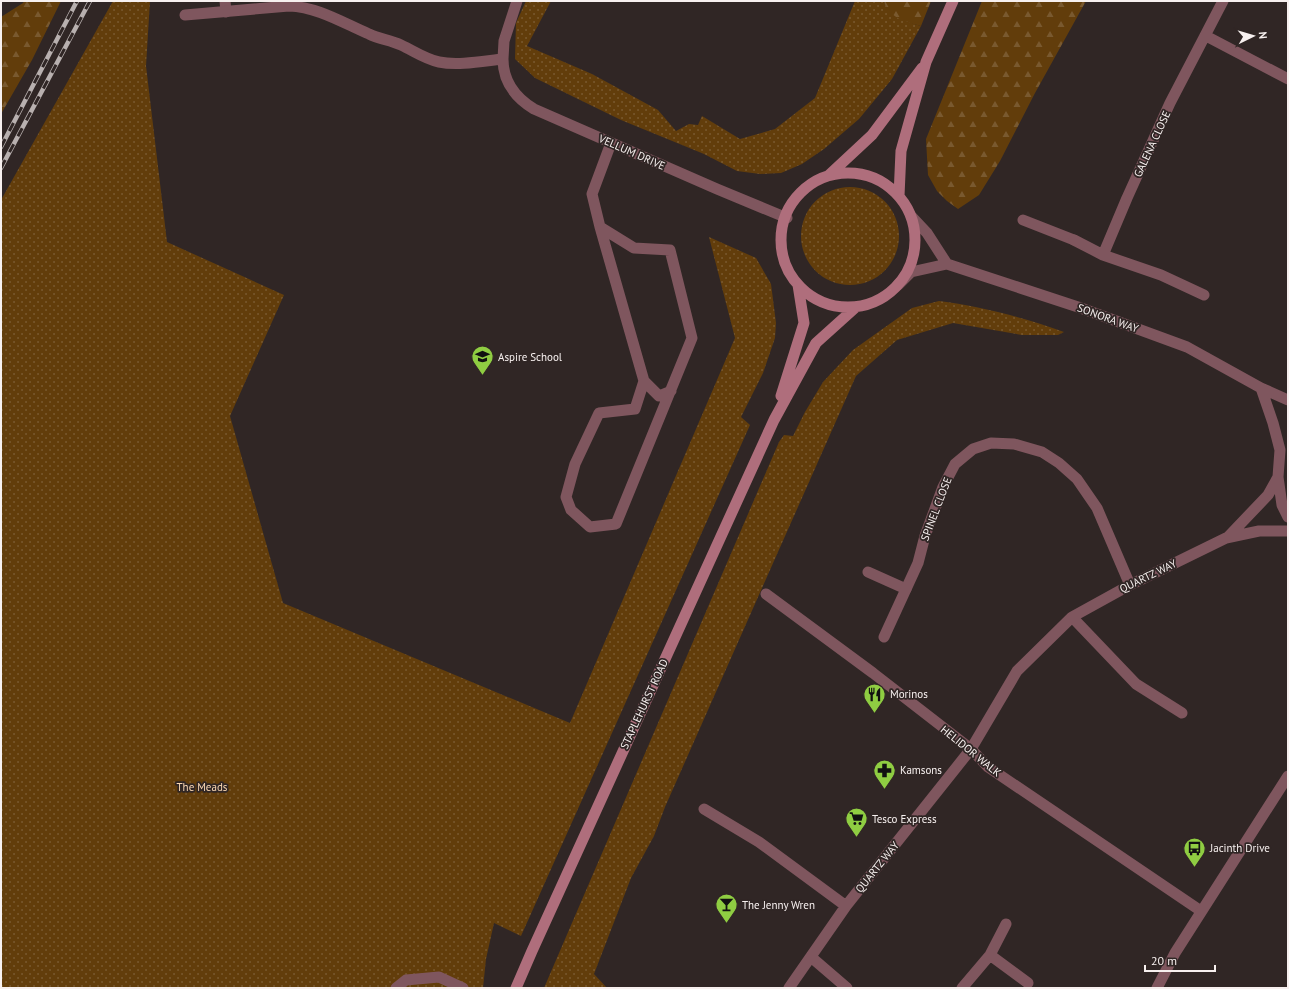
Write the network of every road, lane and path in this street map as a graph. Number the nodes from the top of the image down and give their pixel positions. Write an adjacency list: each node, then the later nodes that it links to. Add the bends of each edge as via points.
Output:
1 (517, 1): 7 (street, VELLUM DRIVE, via 504,41)
2 (953, 1): 8 (main road)
3 (1222, 1): 6 (street, GALENA CLOSE)
4 (226, 6): 5 (street); 7 (street, via 289,6 318,11 436,61 451,63)
5 (185, 15)
6 (1206, 36): 9 (street); 17 (street, GALENA CLOSE, via 1170,103)
7 (503, 59): 10 (street, VELLUM DRIVE, via 509,85 528,106)
8 (926, 62): 11 (main road, via 872,135); 12 (main road, via 901,151)
9 (1288, 79)
10 (611, 143): 14 (street, VELLUM DRIVE); 16 (street, via 592,194)
11 (828, 176): 12 (main road, via 847,173 866,175 884,183); 14 (main road, via 808,186 798,196)
12 (899, 196): 13 (main road)
13 (912, 217): 18 (street, via 927,233); 20 (main road, via 914,246 909,270)
14 (787, 218): 19 (main road, via 781,244 786,266)
15 (1023, 220): 17 (street, via 1074,240)
16 (600, 227): 23 (street); 25 (street, via 634,248 670,250 692,338)
17 (1103, 255): 21 (street, via 1161,275)
18 (947, 264): 20 (street, via 911,272); 24 (street, SONORA WAY, via 1078,307 1187,347)
19 (798, 285): 22 (main road, via 814,298 835,306); 27 (main road, STAPLEHURST ROAD, via 804,323)
20 (898, 285): 22 (main road, via 871,303)
21 (1204, 295)
22 (856, 306): 27 (main road, STAPLEHURST ROAD, via 816,344)
23 (644, 380): 25 (street, via 659,396); 25 (street, via 635,409 599,413 575,464 566,497 571,510 590,527 616,524)
24 (1261, 388): 26 (street, SONORA WAY); 29 (street, via 1280,450)
25 (671, 391)
26 (1288, 400)
27 (774, 420): 51 (main road, STAPLEHURST ROAD)
28 (1288, 444): 29 (street)
29 (1279, 472): 30 (street, via 1282,505); 32 (street, QUARTZ WAY, via 1268,495)
30 (1288, 517)
31 (1288, 531): 32 (street, QUARTZ WAY, via 1259,530)
32 (1226, 538): 34 (street, QUARTZ WAY)
33 (868, 572): 35 (street)
34 (1130, 585): 35 (street, SPINEL CLOSE, via 1098,508 1077,479 1042,452 1014,444 991,443 973,449 954,464 924,536 918,563); 37 (street, QUARTZ WAY)
35 (906, 589): 38 (street, SPINEL CLOSE)
36 (766, 594): 40 (street, HELIDOR WALK)
37 (1072, 617): 39 (street, via 1136,684); 40 (street, QUARTZ WAY, via 1017,671)
38 (884, 637)
39 (1182, 713)
40 (971, 749): 43 (street, QUARTZ WAY); 44 (street, HELIDOR WALK, via 988,767)
41 (1288, 776): 44 (street)
42 (704, 809): 43 (street, via 759,842)
43 (846, 906): 47 (street, QUARTZ WAY)
44 (1201, 912): 55 (street)
45 (1006, 924): 46 (street)
46 (990, 955): 48 (street); 54 (street)
47 (811, 957): 52 (street, QUARTZ WAY); 53 (street)
48 (1028, 983)
49 (396, 988): 50 (street, via 406,980 439,977)
50 (463, 988)
51 (516, 988)
52 (789, 988)
53 (847, 988)
54 (962, 988)
55 (1157, 988)

